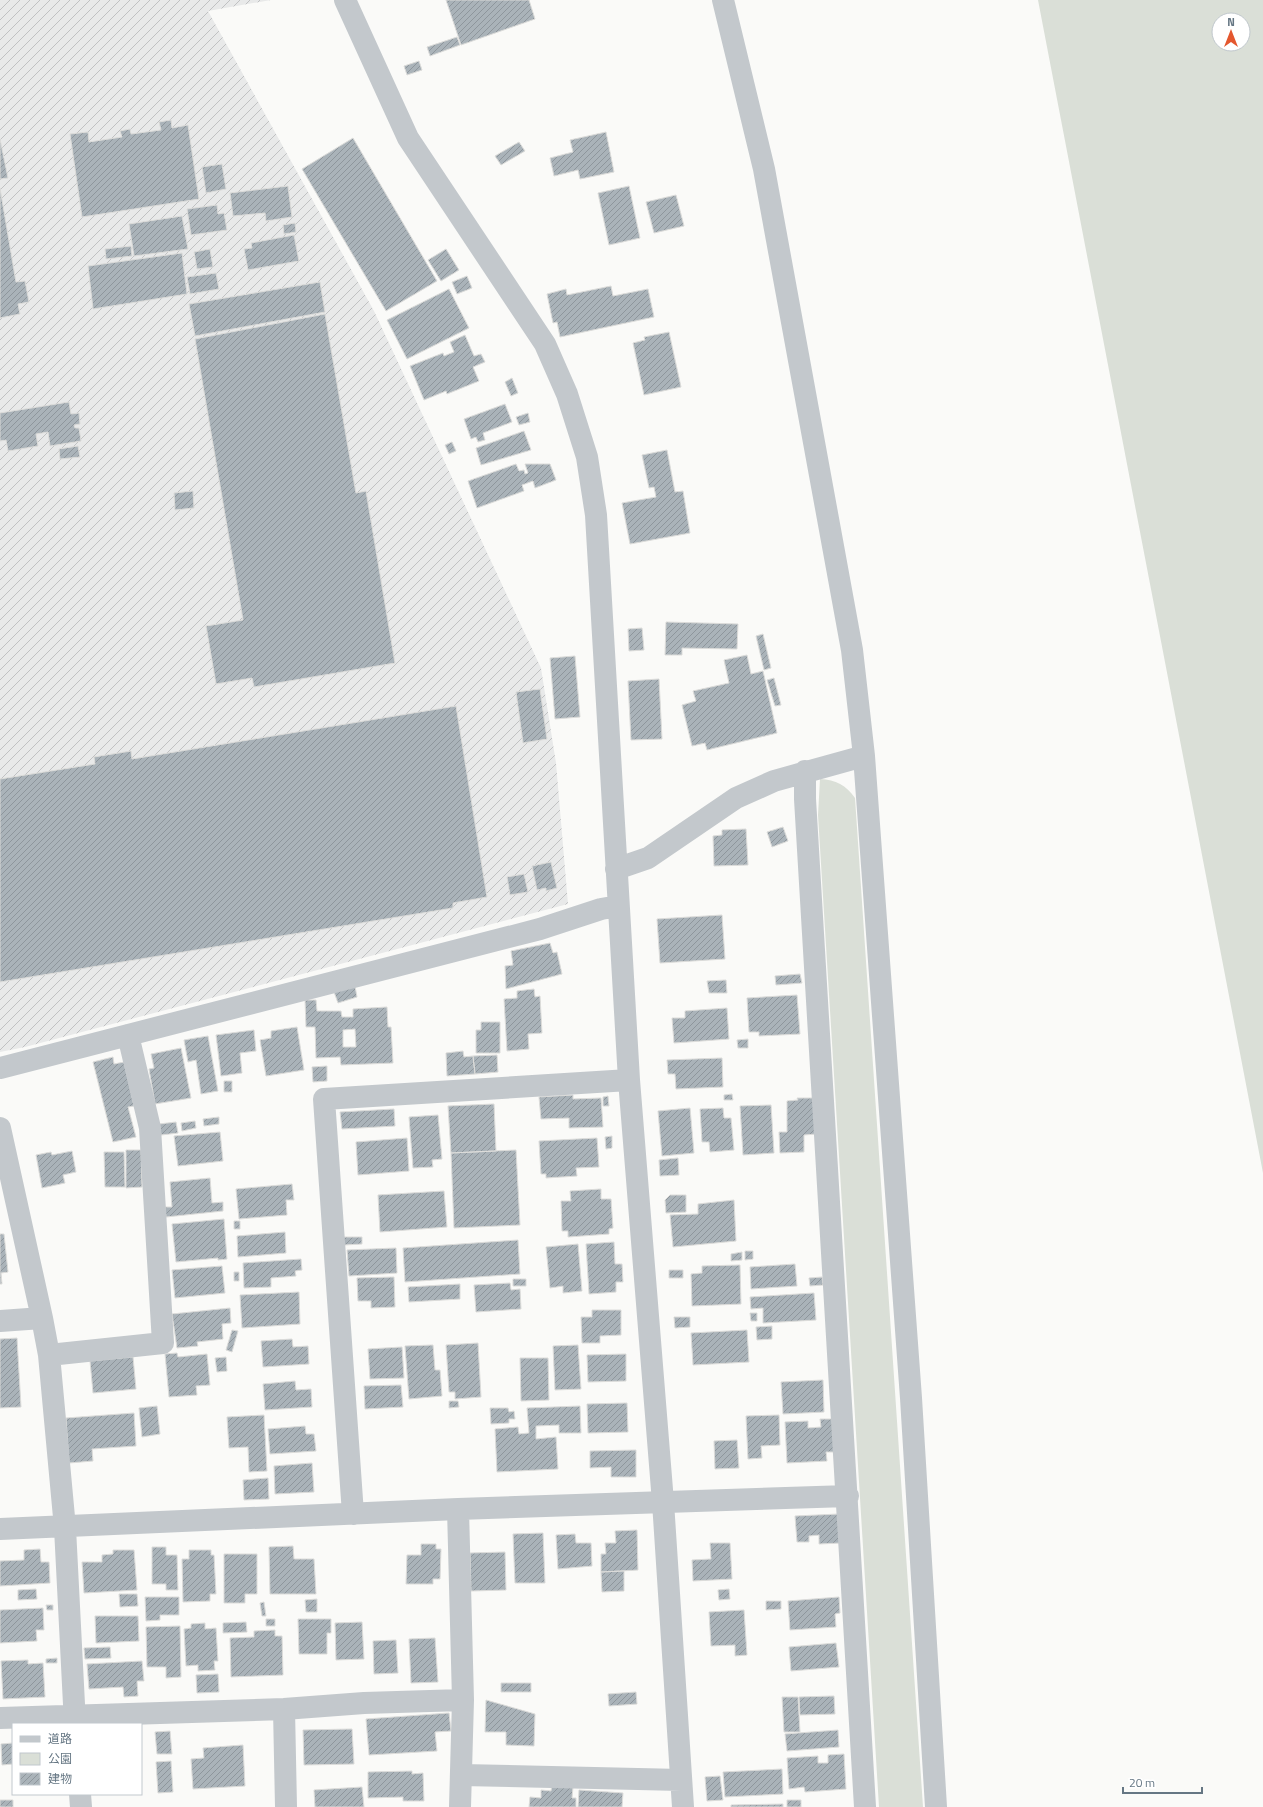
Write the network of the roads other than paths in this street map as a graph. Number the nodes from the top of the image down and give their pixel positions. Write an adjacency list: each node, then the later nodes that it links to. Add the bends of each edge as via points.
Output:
1 (345, 0): 5 (street, via 408,138 545,344 567,394 585,450 596,515)
2 (723, 0): 3 (street, via 766,176 852,650)
3 (864, 756): 4 (street); 32 (street, via 911,1390)
4 (805, 771): 5 (street, via 736,798 648,858); 14 (street, via 806,822)
5 (616, 869): 6 (street)
6 (618, 906): 7 (street, via 540,929); 9 (street)
7 (128, 1035): 8 (street); 13 (street, via 150,1128 163,1343)
8 (0, 1068)
9 (629, 1080): 15 (street); 17 (street, via 324,1099)
10 (0, 1128): 11 (street)
11 (42, 1318): 12 (street); 13 (street)
12 (0, 1321)
13 (49, 1355): 18 (street)
14 (848, 1496): 15 (street); 31 (street)
15 (663, 1502): 16 (street); 25 (street)
16 (458, 1509): 17 (street); 20 (street)
17 (353, 1514): 18 (street)
18 (65, 1528): 19 (street); 23 (street)
19 (0, 1529)
20 (463, 1700): 21 (street); 24 (street)
21 (284, 1709): 23 (street); 28 (street)
22 (0, 1718): 23 (street)
23 (75, 1720)
24 (462, 1775): 25 (street); 29 (street)
25 (681, 1780): 30 (street)
26 (80, 1795): 27 (street)
27 (81, 1807)
28 (286, 1807)
29 (460, 1807)
30 (683, 1807)
31 (865, 1807)
32 (936, 1807)

